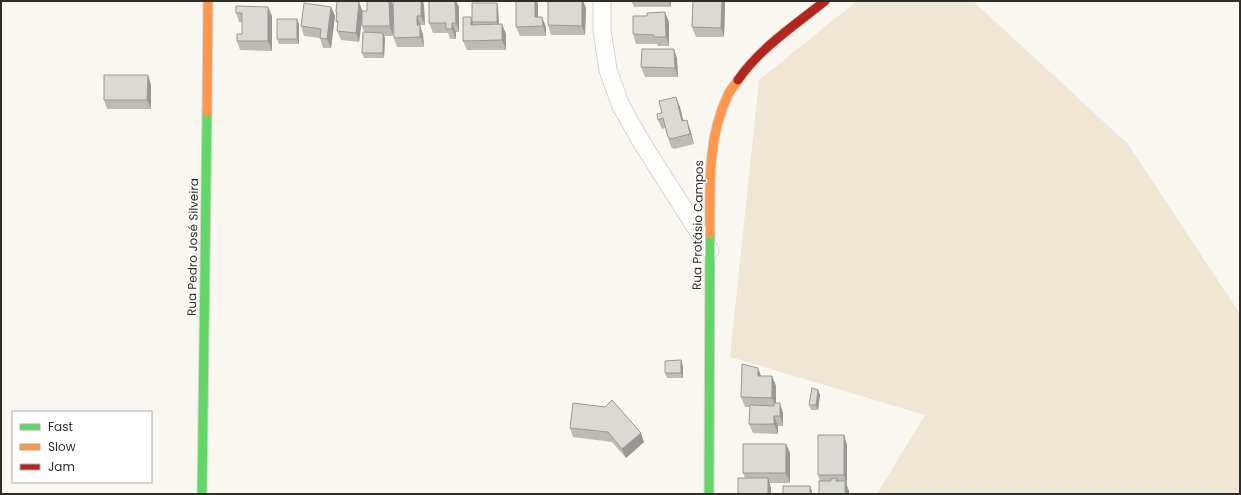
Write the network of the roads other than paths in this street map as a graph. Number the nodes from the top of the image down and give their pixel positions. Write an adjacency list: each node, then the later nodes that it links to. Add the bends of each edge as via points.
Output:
1 (208, 1): 5 (street, Rua Pedro José Silveira)
2 (602, 1): 4 (street, via 602,30 608,70 621,106)
3 (825, 1): 4 (street, Rua Protásio Campos, via 747,67 728,94 715,129 710,163)
4 (710, 250): 6 (street, Rua Protásio Campos)
5 (202, 494)
6 (709, 494)

